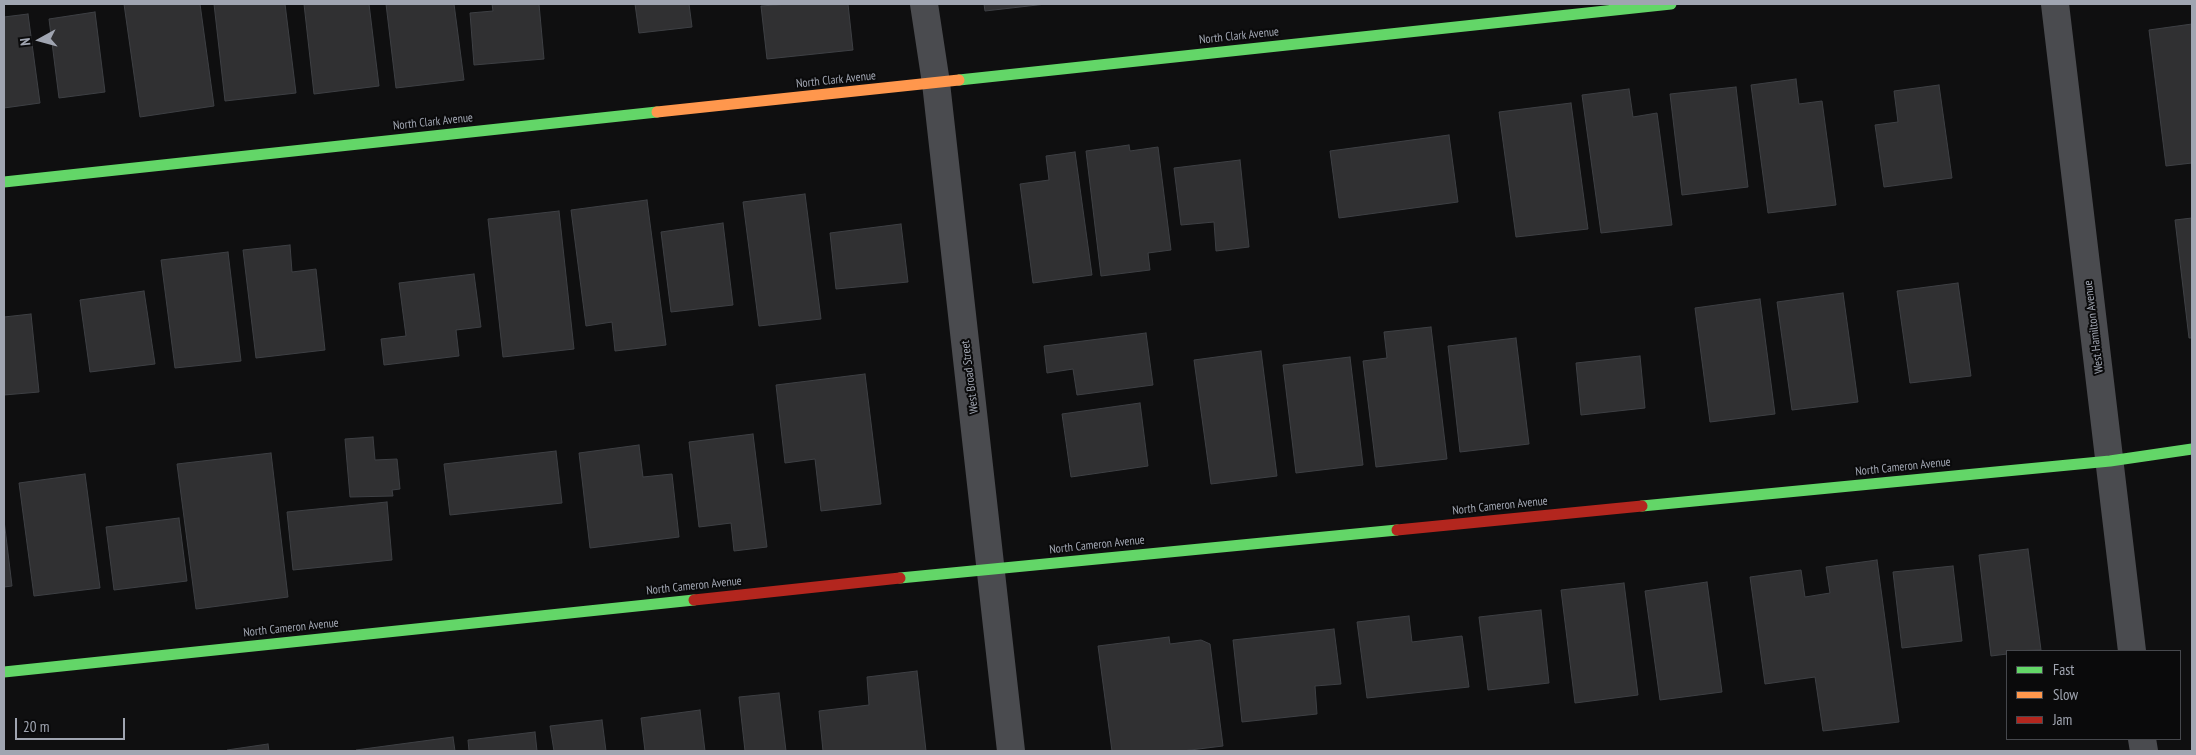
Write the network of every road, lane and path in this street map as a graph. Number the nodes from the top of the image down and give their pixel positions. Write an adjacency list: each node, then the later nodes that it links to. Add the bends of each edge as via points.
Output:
1 (924, 4): 4 (street, West Broad Street)
2 (1671, 4): 4 (street, North Clark Avenue)
3 (2055, 4): 7 (street, West Hamilton Avenue)
4 (936, 83): 5 (street, North Clark Avenue); 8 (street, West Broad Street)
5 (4, 182)
6 (2192, 449): 7 (street, North Cameron Avenue)
7 (2110, 461): 8 (street, North Cameron Avenue); 9 (street, West Hamilton Avenue)
8 (992, 569): 10 (street, North Cameron Avenue); 11 (street, West Broad Street)
9 (2132, 650)
10 (4, 672)
11 (1011, 751)

